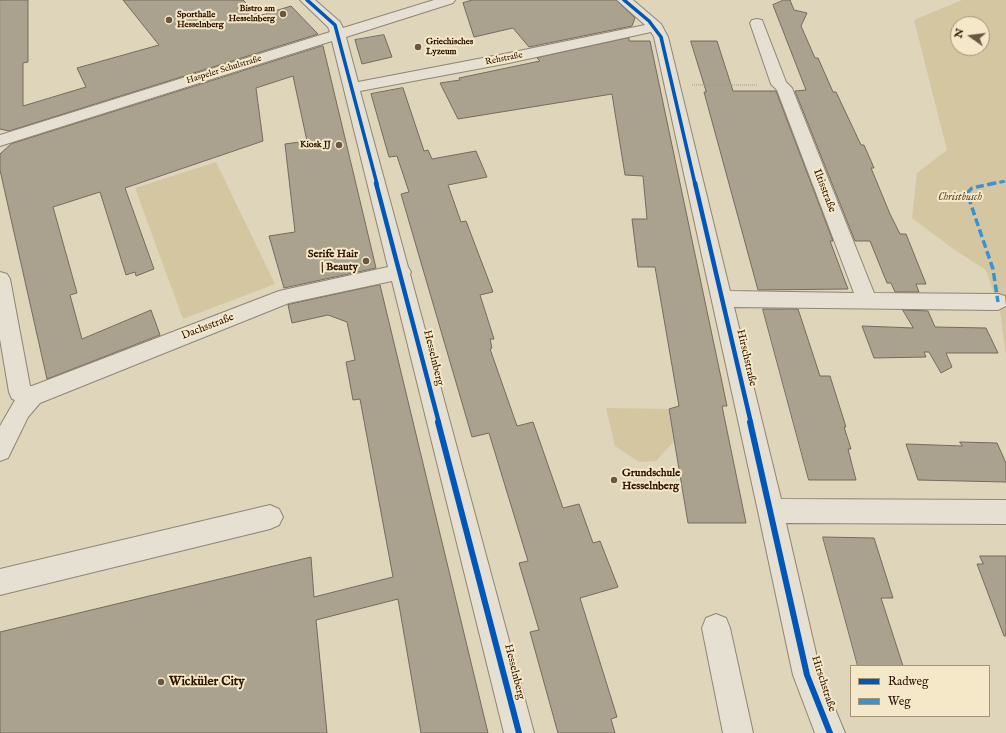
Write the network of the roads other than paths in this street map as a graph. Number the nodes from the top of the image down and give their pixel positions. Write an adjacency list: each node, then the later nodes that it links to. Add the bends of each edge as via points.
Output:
1 (307, 0): 6 (street, Hesselnberg, via 335,25)
2 (448, 0): 6 (street, Haspeler Schulstraße)
3 (624, 0): 5 (street, Hirschstraße)
4 (757, 23): 12 (street, Iltisstraße)
5 (656, 27): 7 (street, Rehstraße); 11 (street, Hirschstraße, via 662,37)
6 (338, 35): 7 (street, Hesselnberg); 8 (street, Haspeler Schulstraße)
7 (351, 88): 9 (street, Hesselnberg)
8 (0, 141)
9 (401, 272): 14 (street, Dachsstraße, via 286,296); 21 (street, Hesselnberg)
10 (0, 279): 14 (street)
11 (722, 299): 12 (street); 16 (street, Hirschstraße)
12 (866, 300): 13 (street)
13 (998, 302)
14 (26, 394): 15 (street)
15 (0, 450)
16 (771, 511): 17 (street); 23 (street, Hirschstraße, via 807,675)
17 (1006, 512)
18 (270, 517): 19 (street)
19 (0, 582)
20 (716, 628): 22 (street)
21 (520, 733)
22 (738, 733)
23 (830, 733)

